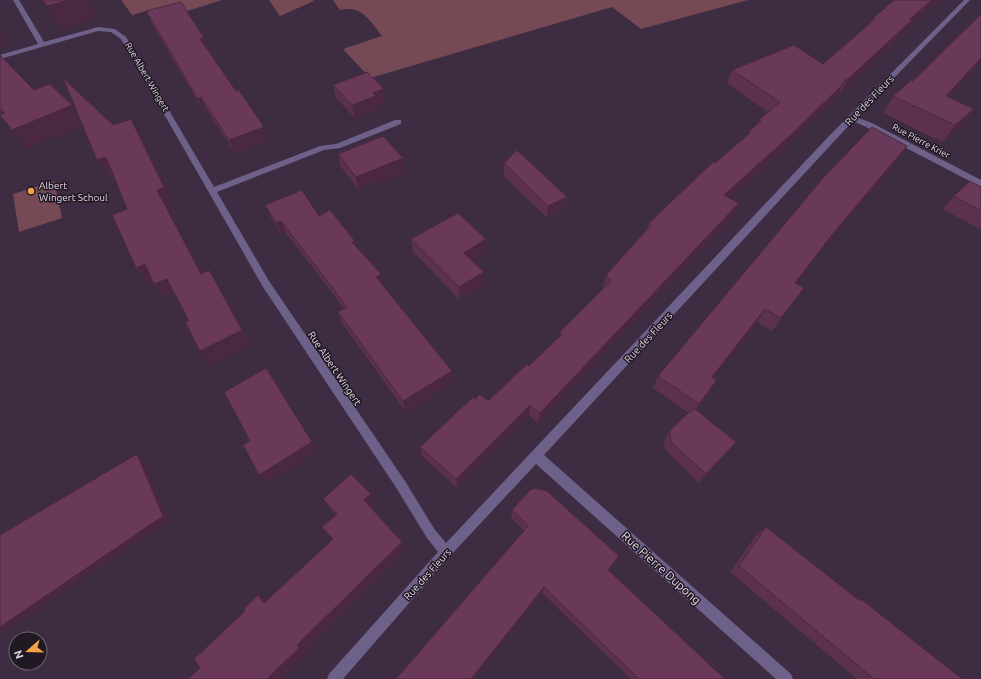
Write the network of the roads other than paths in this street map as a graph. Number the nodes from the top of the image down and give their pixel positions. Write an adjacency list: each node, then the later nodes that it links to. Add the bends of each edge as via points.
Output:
1 (16, 0): 3 (street)
2 (967, 0): 5 (street, Rue des Fleurs)
3 (42, 45): 4 (street, Rue Albert Wingert); 8 (street, Rue Albert Wingert, via 98,30 113,30 124,38)
4 (0, 57)
5 (851, 118): 7 (street, Rue Pierre Krier); 9 (street, Rue des Fleurs)
6 (398, 122): 8 (street)
7 (981, 184)
8 (212, 191): 10 (street, Rue Albert Wingert, via 266,284 431,534)
9 (537, 457): 10 (street, Rue des Fleurs); 12 (street, Rue Pierre Dupong)
10 (446, 552): 11 (street, Rue des Fleurs)
11 (334, 679)
12 (786, 679)

